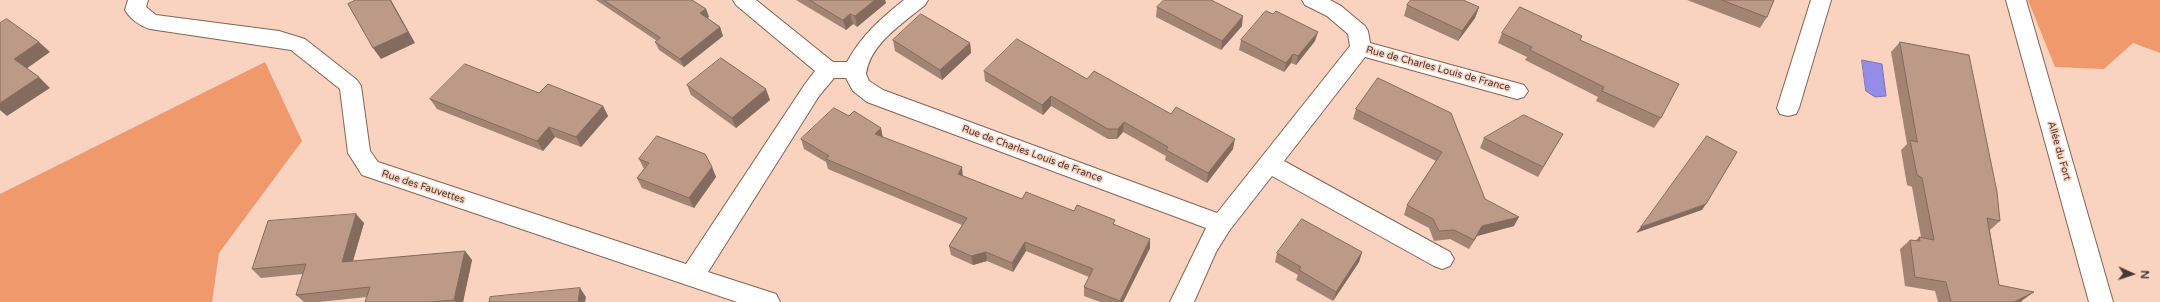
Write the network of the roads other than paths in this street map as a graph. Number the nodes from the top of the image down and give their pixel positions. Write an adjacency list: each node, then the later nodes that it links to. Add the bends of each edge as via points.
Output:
1 (138, 0): 15 (street, Rue des Fauvettes, via 135,10 150,21 279,38 298,44 350,86 358,153 370,169)
2 (743, 0): 8 (street)
3 (918, 0): 9 (street, via 873,39 859,55)
4 (1312, 0): 7 (street, Rue de Charles Louis de France, via 1334,11 1358,31)
5 (1821, 0): 11 (street)
6 (2016, 0): 18 (street, Allée du Fort)
7 (1360, 48): 10 (street, Rue de Charles Louis de France); 12 (street, Rue de Charles Louis de France)
8 (828, 70): 9 (street); 15 (street, via 812,90)
9 (854, 70): 13 (street, Rue de Charles Louis de France, via 860,85 876,96)
10 (1517, 91)
11 (1788, 108)
12 (1270, 163): 13 (street, Rue de Charles Louis de France); 14 (street)
13 (1221, 224): 17 (street, Rue de Charles Louis de France, via 1207,247)
14 (1442, 259)
15 (692, 276): 16 (street, Rue des Fauvettes)
16 (768, 302)
17 (1182, 302)
18 (2101, 302)

